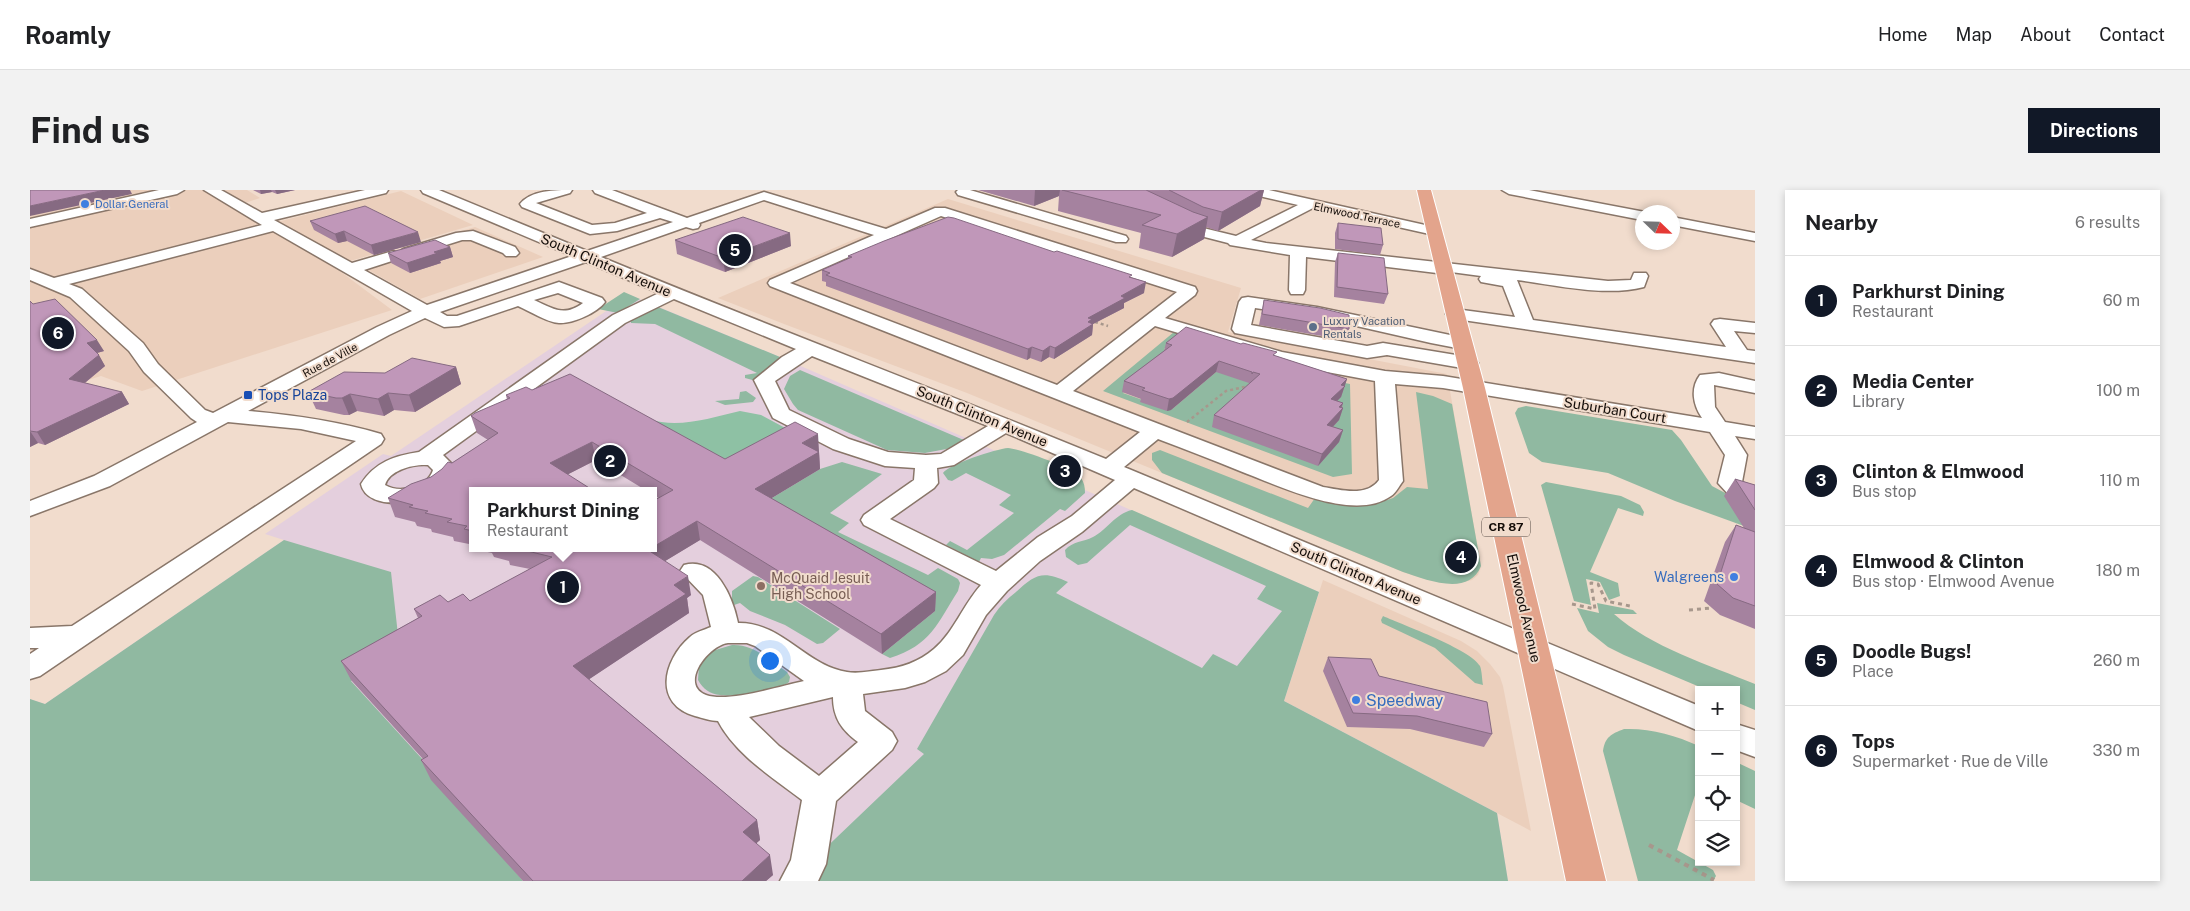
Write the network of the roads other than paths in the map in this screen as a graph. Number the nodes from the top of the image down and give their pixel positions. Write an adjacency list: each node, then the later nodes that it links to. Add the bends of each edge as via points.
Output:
1 (177, 190): 23 (street)
2 (211, 190): 21 (street)
3 (355, 190): 21 (street, via 276,210)
4 (381, 190): 21 (street)
5 (428, 190): 33 (street, South Clinton Avenue)
6 (565, 190): 17 (street, via 536,198 527,204 590,230 617,227)
7 (600, 190): 17 (street)
8 (745, 190): 13 (street)
9 (1250, 190): 15 (street, Elmwood Terrace)
10 (1424, 190): 26 (main road, Elmwood Avenue / CR 87)
11 (1509, 190): 20 (street)
12 (963, 192): 18 (street)
13 (764, 196): 14 (street); 22 (street, Rue de Ville)
14 (785, 203): 22 (street, via 707,230); 27 (street)
15 (1310, 204): 26 (street, Elmwood Terrace); 30 (street)
16 (1050, 206): 18 (street)
17 (660, 212): 22 (street)
18 (1034, 213): 29 (street)
19 (1161, 215): 30 (street, via 1194,230)
20 (1635, 215)
21 (260, 218): 25 (street)
22 (687, 222): 33 (street, Rue de Ville)
23 (30, 223)
24 (1680, 223): 28 (street)
25 (275, 226): 34 (street); 38 (street)
26 (1434, 231): 35 (main road, Elmwood Avenue / CR 87)
27 (887, 234): 44 (street, via 940,211 1189,291); 55 (street, via 776,283)
28 (1755, 237)
29 (1121, 239)
30 (1235, 242): 31 (street)
31 (1298, 251): 35 (street); 39 (street)
32 (511, 252): 34 (street, via 473,235 461,236)
33 (585, 256): 40 (street, South Clinton Avenue); 42 (street, Rue de Ville)
34 (350, 269): 42 (street)
35 (1445, 270): 37 (street, via 1608,286 1638,284); 43 (main road, Elmwood Avenue / CR 87); 45 (street, via 1510,282)
36 (30, 274): 38 (street)
37 (1640, 276)
38 (55, 283): 57 (street, via 76,293 136,347 151,368 198,414)
39 (1297, 290)
40 (673, 293): 49 (street, South Clinton Avenue); 62 (street, via 619,320)
41 (519, 300): 42 (street, via 451,323)
42 (424, 312): 57 (street, Rue de Ville)
43 (1455, 314): 45 (street); 48 (main road, Elmwood Avenue / CR 87)
44 (1152, 320): 53 (street, Suburban Court, via 1280,357); 55 (street)
45 (1526, 324): 51 (street)
46 (1382, 327): 48 (street); 50 (street); 50 (street, via 1317,312 1248,302 1241,329 1367,352)
47 (1755, 328): 51 (street, via 1720,324)
48 (1462, 343): 52 (main road, Elmwood Avenue / CR 87)
49 (810, 349): 58 (street, South Clinton Avenue); 63 (street, via 764,380 780,414 862,453 885,460)
50 (1383, 349): 52 (street)
51 (1747, 355)
52 (1468, 364): 56 (main road, Elmwood Avenue / CR 87)
53 (1385, 377): 56 (street, Suburban Court); 60 (street, via 1390,482 1383,491 1367,497 1318,492)
54 (1755, 386): 59 (street, via 1707,379 1704,383 1705,407)
55 (1059, 393): 60 (street)
56 (1476, 397): 59 (street, Suburban Court); 72 (main road, Elmwood Avenue / CR 87)
57 (221, 419): 66 (street, Rue de Ville, via 102,481); 70 (street, via 309,422 373,439)
58 (1006, 425): 63 (street, via 946,460); 64 (street, South Clinton Avenue)
59 (1718, 426): 61 (street, Suburban Court); 65 (street, via 1736,455 1732,487)
60 (1155, 430): 64 (street)
61 (1755, 433)
62 (425, 458)
63 (926, 462): 68 (street, via 926,483 873,520)
64 (1120, 473): 68 (street, via 1074,526 1044,545); 72 (street, South Clinton Avenue)
65 (1755, 497)
66 (30, 508)
67 (693, 571): 69 (street, via 716,591)
68 (1000, 584): 74 (street, via 980,604 957,644 933,666 914,675 891,680)
69 (726, 634): 74 (street, via 748,633 762,638 813,672); 75 (street, via 709,639 694,649 681,669 678,683 683,694 694,704 708,709)
70 (78, 636): 71 (street); 73 (street)
71 (30, 638)
72 (1533, 647): 76 (street, South Clinton Avenue); 81 (main road, Elmwood Avenue / CR 87)
73 (30, 668)
74 (849, 684): 75 (street); 79 (street, via 846,705 850,717 881,741)
75 (729, 709): 79 (street, via 731,720 743,735)
76 (1695, 717)
77 (1740, 738): 78 (street)
78 (1755, 744)
79 (820, 795): 80 (street, via 808,864)
80 (798, 881)
81 (1586, 881)

